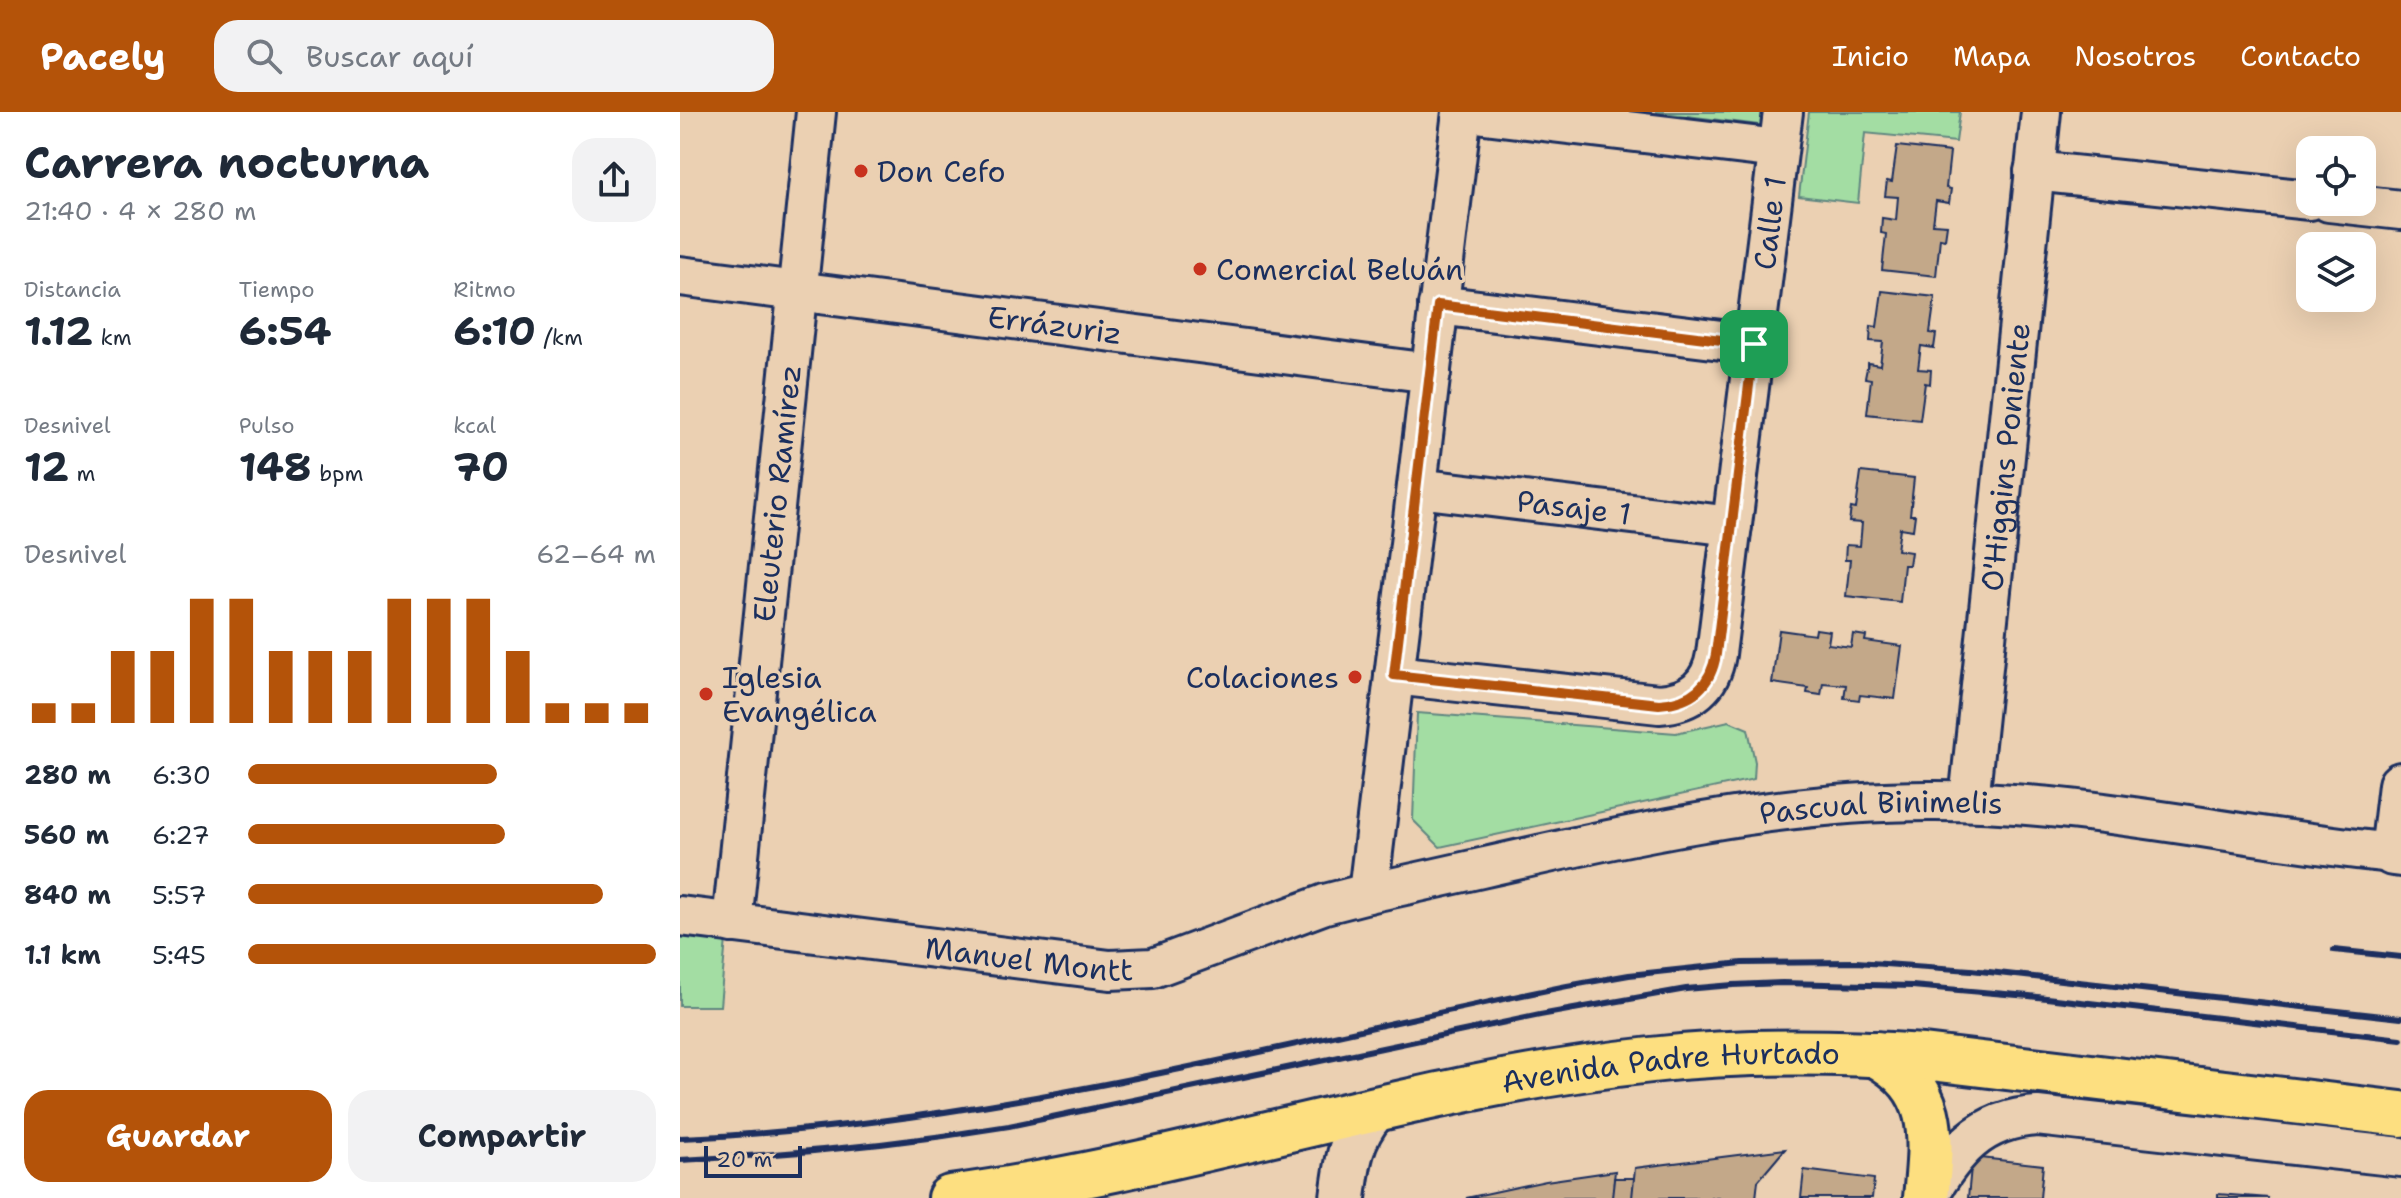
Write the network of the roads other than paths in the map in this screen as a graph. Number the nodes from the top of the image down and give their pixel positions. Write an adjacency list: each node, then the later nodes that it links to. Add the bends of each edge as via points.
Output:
1 (816, 112): 12 (street, Eleuterio Ramírez)
2 (1462, 112): 13 (street)
3 (1468, 112): 6 (street)
4 (1783, 112): 6 (street, Calle 1)
5 (2041, 112): 7 (street, O'Higgins Poniente)
6 (1778, 149): 14 (street, Calle 1)
7 (2034, 171): 8 (street); 20 (street, O'Higgins Poniente)
8 (2296, 199)
9 (2376, 207): 10 (street)
10 (2401, 210)
11 (680, 276): 12 (street, Errázuriz)
12 (798, 293): 15 (street, Errázuriz); 24 (street, Eleuterio Ramírez)
13 (1438, 305): 14 (street); 15 (street)
14 (1754, 344): 17 (street, Calle 1)
15 (1431, 373): 16 (street)
16 (1417, 488): 17 (street, Pasaje 1); 18 (street)
17 (1732, 526): 18 (street, Calle 1, via 1714,668 1686,699 1659,704)
18 (1394, 675): 22 (street)
19 (2401, 785): 21 (main road)
20 (1969, 801): 21 (street, Pascual Binimelis, via 2063,808); 22 (street, Pascual Binimelis, via 1827,805 1731,817)
21 (2397, 854)
22 (1368, 893): 24 (street, Manuel Montt, via 1253,929 1178,961 1137,970)
23 (680, 916): 24 (street, Manuel Montt)
24 (732, 923)
25 (1875, 1054): 26 (main road, Avenida Padre Hurtado, via 1752,1053 1650,1060 1511,1081); 27 (main road, Avenida Padre Hurtado); 31 (main road, via 1900,1070 1925,1107)
26 (1373, 1111): 29 (main road, Avenida Padre Hurtado, via 1047,1183); 30 (main road, via 1351,1146)
27 (2401, 1114)
28 (2401, 1157): 31 (street, via 2020,1117 1984,1131 1960,1149)
29 (950, 1198)
30 (1343, 1198)
31 (1926, 1198)

